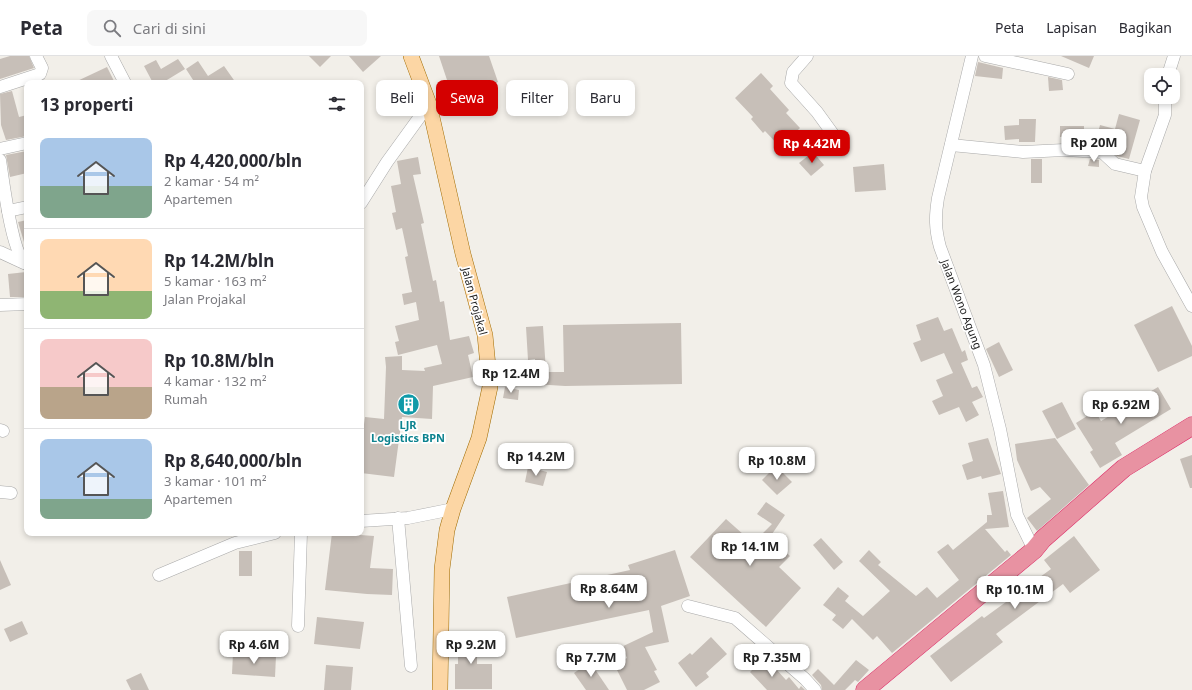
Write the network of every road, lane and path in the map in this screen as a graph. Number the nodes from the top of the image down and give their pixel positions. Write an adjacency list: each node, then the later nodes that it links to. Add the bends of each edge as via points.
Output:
1 (36, 56): 11 (street, via 42,68 40,74)
2 (111, 56): 10 (street)
3 (411, 56): 12 (main road, Jalan Projakal)
4 (807, 56): 14 (street, via 793,72 791,83)
5 (972, 56): 16 (street, Jalan Wono Agung)
6 (985, 56): 9 (street)
7 (1174, 56): 8 (street)
8 (1170, 68)
9 (1068, 74)
10 (124, 80)
11 (0, 87)
12 (429, 104): 20 (street); 30 (main road, Jalan Projakal, via 463,254 485,335 490,387 479,438)
13 (1165, 104): 19 (street, via 1165,115)
14 (838, 141)
15 (24, 144): 17 (street)
16 (951, 145): 19 (street, via 1023,152 1102,152 1115,164); 35 (street, Jalan Wono Agung, via 938,198 935,231 984,365 1017,515)
17 (0, 149)
18 (0, 160): 22 (street)
19 (1145, 171): 28 (street, via 1141,197 1143,207 1162,252)
20 (364, 198)
21 (24, 208): 22 (street)
22 (8, 211): 24 (street, via 16,248)
23 (0, 252): 25 (street)
24 (24, 262)
25 (24, 264)
26 (24, 304): 27 (street)
27 (0, 305)
28 (1192, 306)
29 (1192, 426): 35 (highway, via 1124,468 1043,539)
30 (453, 509): 31 (street); 40 (main road, Jalan Projakal, via 442,569)
31 (398, 518): 32 (street); 39 (street)
32 (364, 522)
33 (262, 536): 36 (street, via 235,543)
34 (301, 536): 38 (street)
35 (1034, 550): 42 (highway)
36 (159, 575)
37 (688, 606): 41 (street, via 735,618 806,679)
38 (298, 626)
39 (411, 666)
40 (440, 690)
41 (815, 690)
42 (864, 690)

